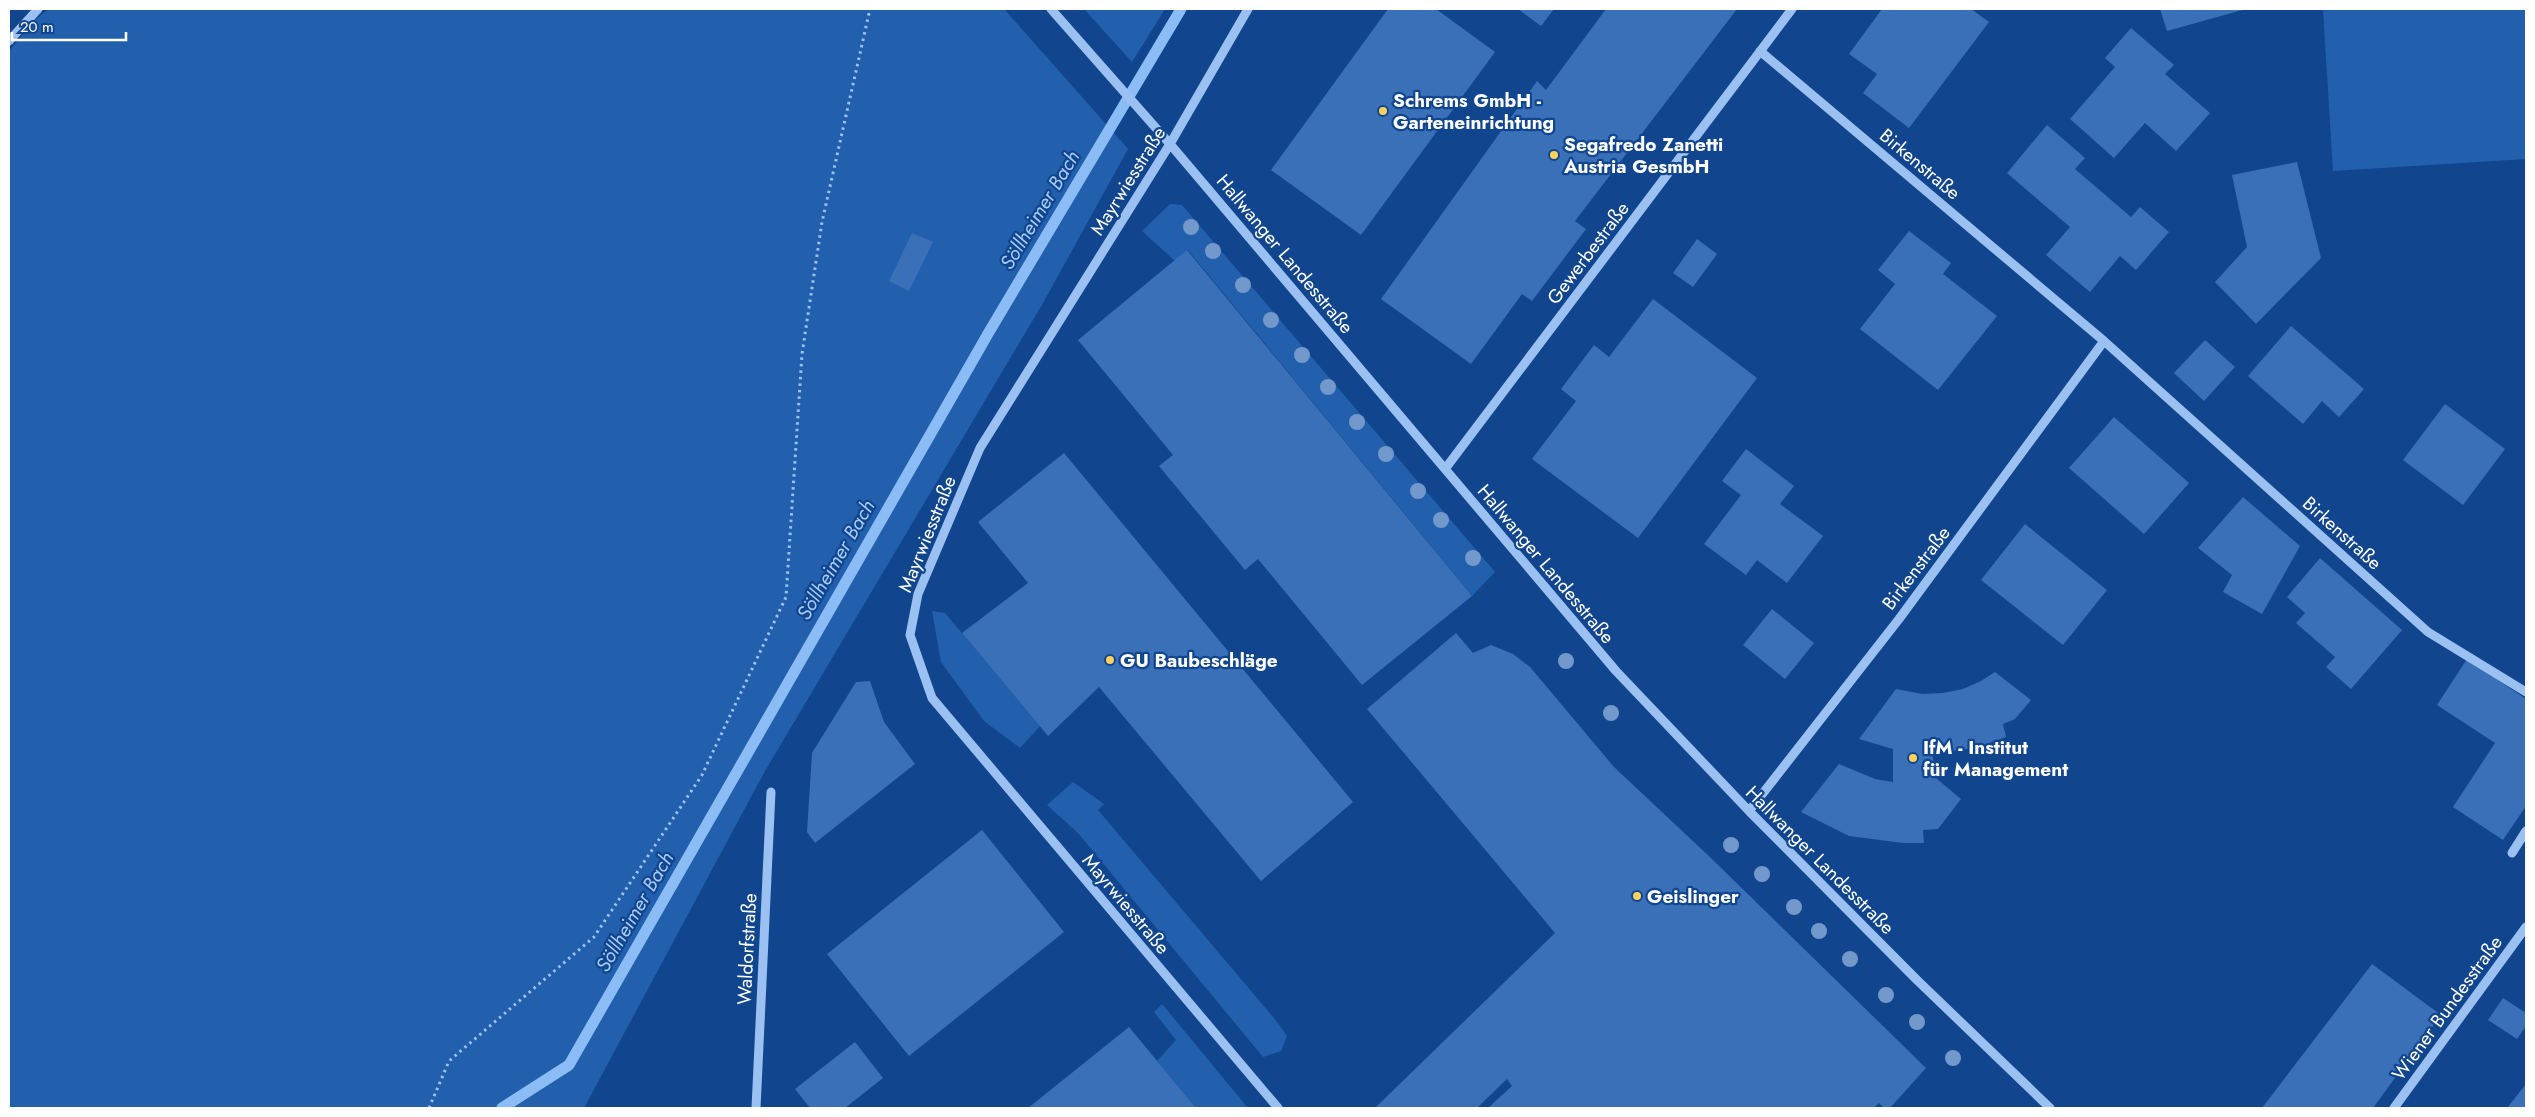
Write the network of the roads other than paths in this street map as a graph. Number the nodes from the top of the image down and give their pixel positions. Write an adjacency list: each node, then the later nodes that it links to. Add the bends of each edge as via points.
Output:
1 (38, 9): 5 (street)
2 (1051, 9): 7 (street, Hallwanger Landesstraße)
3 (1248, 9): 7 (street, Mayrwiesstraße)
4 (1792, 9): 6 (street, Gewerbestraße)
5 (9, 41)
6 (1760, 51): 8 (street, Birkenstraße); 9 (street, Gewerbestraße)
7 (1170, 144): 9 (street, Hallwanger Landesstraße); 17 (street, Mayrwiesstraße, via 980,448 918,594 910,635 932,698)
8 (2104, 341): 10 (street, Birkenstraße, via 2428,632); 12 (street, Birkenstraße, via 1899,619)
9 (1445, 469): 12 (street, Hallwanger Landesstraße, via 1616,671)
10 (2526, 692)
11 (771, 792): 16 (street, Waldorfstraße)
12 (1748, 811): 18 (street, Hallwanger Landesstraße)
13 (2526, 831): 14 (street)
14 (2512, 853)
15 (2526, 927): 19 (street, Wiener Bundesstraße)
16 (756, 1108)
17 (1278, 1108)
18 (2050, 1108)
19 (2394, 1108)

